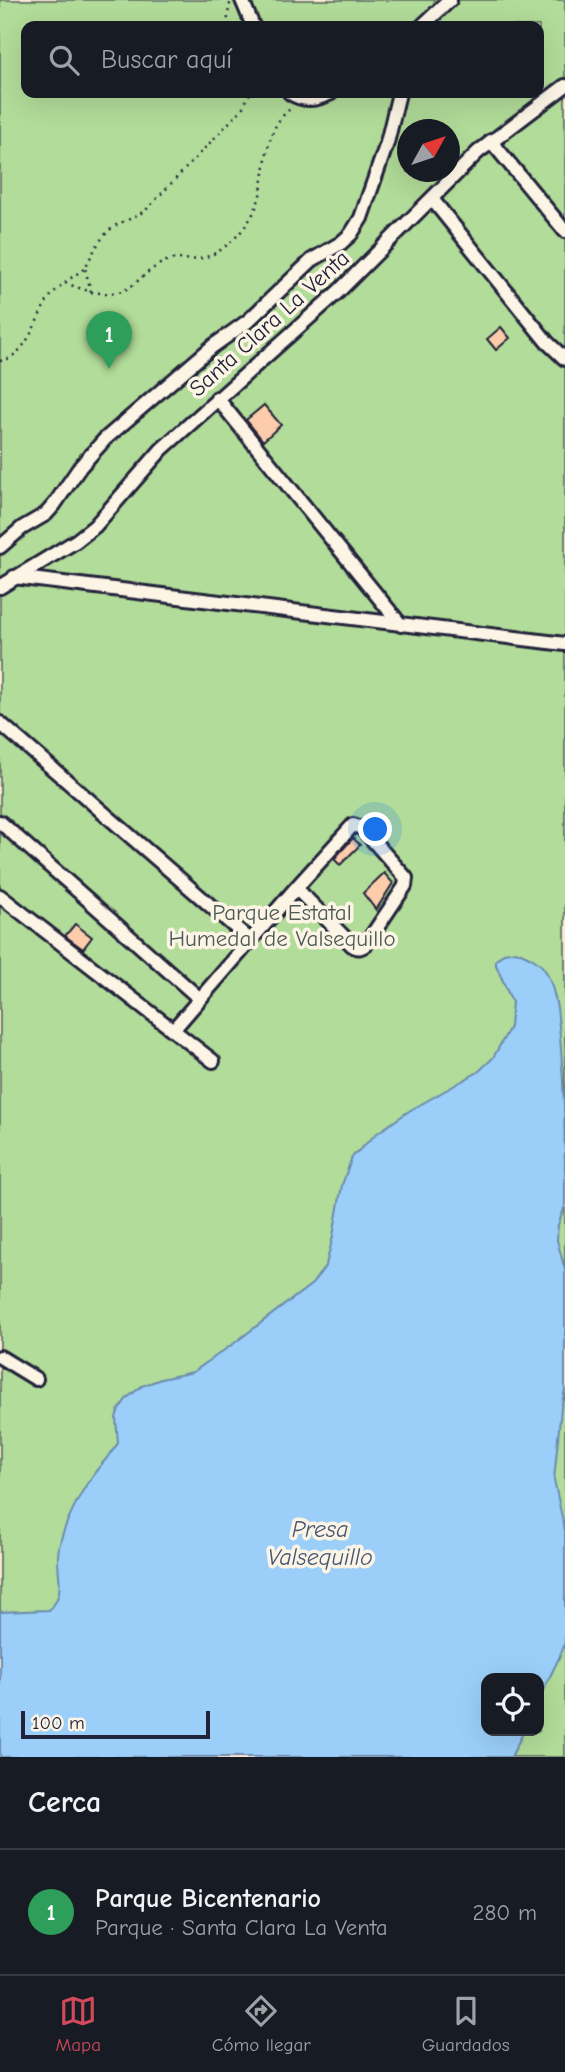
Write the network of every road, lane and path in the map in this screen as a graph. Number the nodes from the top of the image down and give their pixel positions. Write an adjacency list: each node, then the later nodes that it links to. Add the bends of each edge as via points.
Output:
1 (233, 0): 4 (path)
2 (242, 0): 5 (street)
3 (450, 0): 6 (street)
4 (228, 21)
5 (251, 21)
6 (427, 21)
7 (565, 86): 12 (street, Santa Clara La Venta)
8 (248, 98): 15 (path, via 146,210 100,240)
9 (321, 98): 11 (street)
10 (398, 98): 21 (street, via 387,143 351,234 305,265 248,321 105,439 46,514)
11 (304, 99): 17 (path, via 274,125 257,205 229,244 200,259 166,261 122,292)
12 (491, 141): 13 (street, Santa Clara La Venta); 14 (street)
13 (432, 199): 18 (street); 20 (street, Santa Clara La Venta, via 339,291)
14 (565, 231)
15 (85, 268): 16 (path); 17 (path)
16 (65, 283): 17 (path); 19 (path, via 51,295 20,349)
17 (91, 292)
18 (565, 359)
19 (0, 361)
20 (217, 398): 22 (street, Santa Clara La Venta, via 162,449 95,526); 24 (street)
21 (0, 547)
22 (14, 577): 23 (street, Santa Clara La Venta); 24 (street)
23 (0, 587)
24 (401, 625): 25 (street)
25 (565, 644)
26 (0, 723): 30 (street)
27 (0, 822): 31 (street)
28 (296, 888): 28 (street, via 353,825 362,828 406,878 362,948 352,945); 30 (street)
29 (0, 896): 32 (street)
30 (250, 940): 31 (street)
31 (200, 999): 32 (street)
32 (173, 1030): 33 (street)
33 (213, 1061)
34 (0, 1357): 35 (street)
35 (36, 1379)

